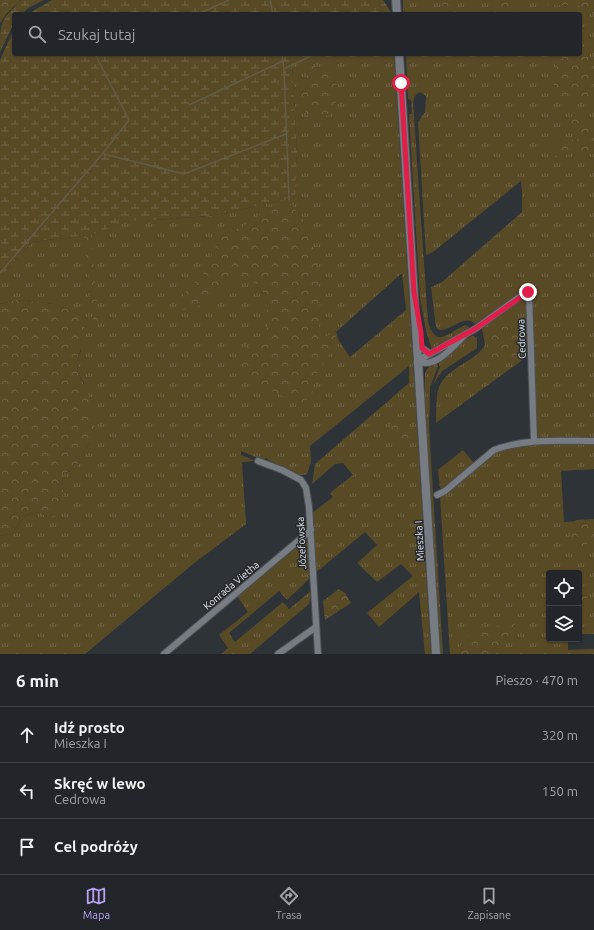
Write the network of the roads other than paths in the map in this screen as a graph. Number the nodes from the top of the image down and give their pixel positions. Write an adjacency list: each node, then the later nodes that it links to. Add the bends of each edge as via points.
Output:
1 (396, 0): 2 (street)
2 (397, 12)
3 (399, 56): 4 (street, Mieszka I)
4 (414, 292): 6 (street, Mieszka I); 6 (street, Mieszka I)
5 (464, 336): 6 (street, Cedrowa); 6 (street, Cedrowa, via 436,360); 7 (street, Cedrowa, via 529,293)
6 (423, 359): 16 (street, Mieszka I, via 422,426)
7 (534, 441): 8 (street); 10 (street, via 494,450)
8 (594, 441)
9 (258, 461): 11 (street, Józefowska, via 297,477 304,484)
10 (437, 495)
11 (311, 530): 12 (street, Józefowska); 13 (street, Konrada Vietha)
12 (316, 627): 14 (street); 15 (street, Józefowska)
13 (164, 654)
14 (278, 654)
15 (318, 654)
16 (436, 654)

